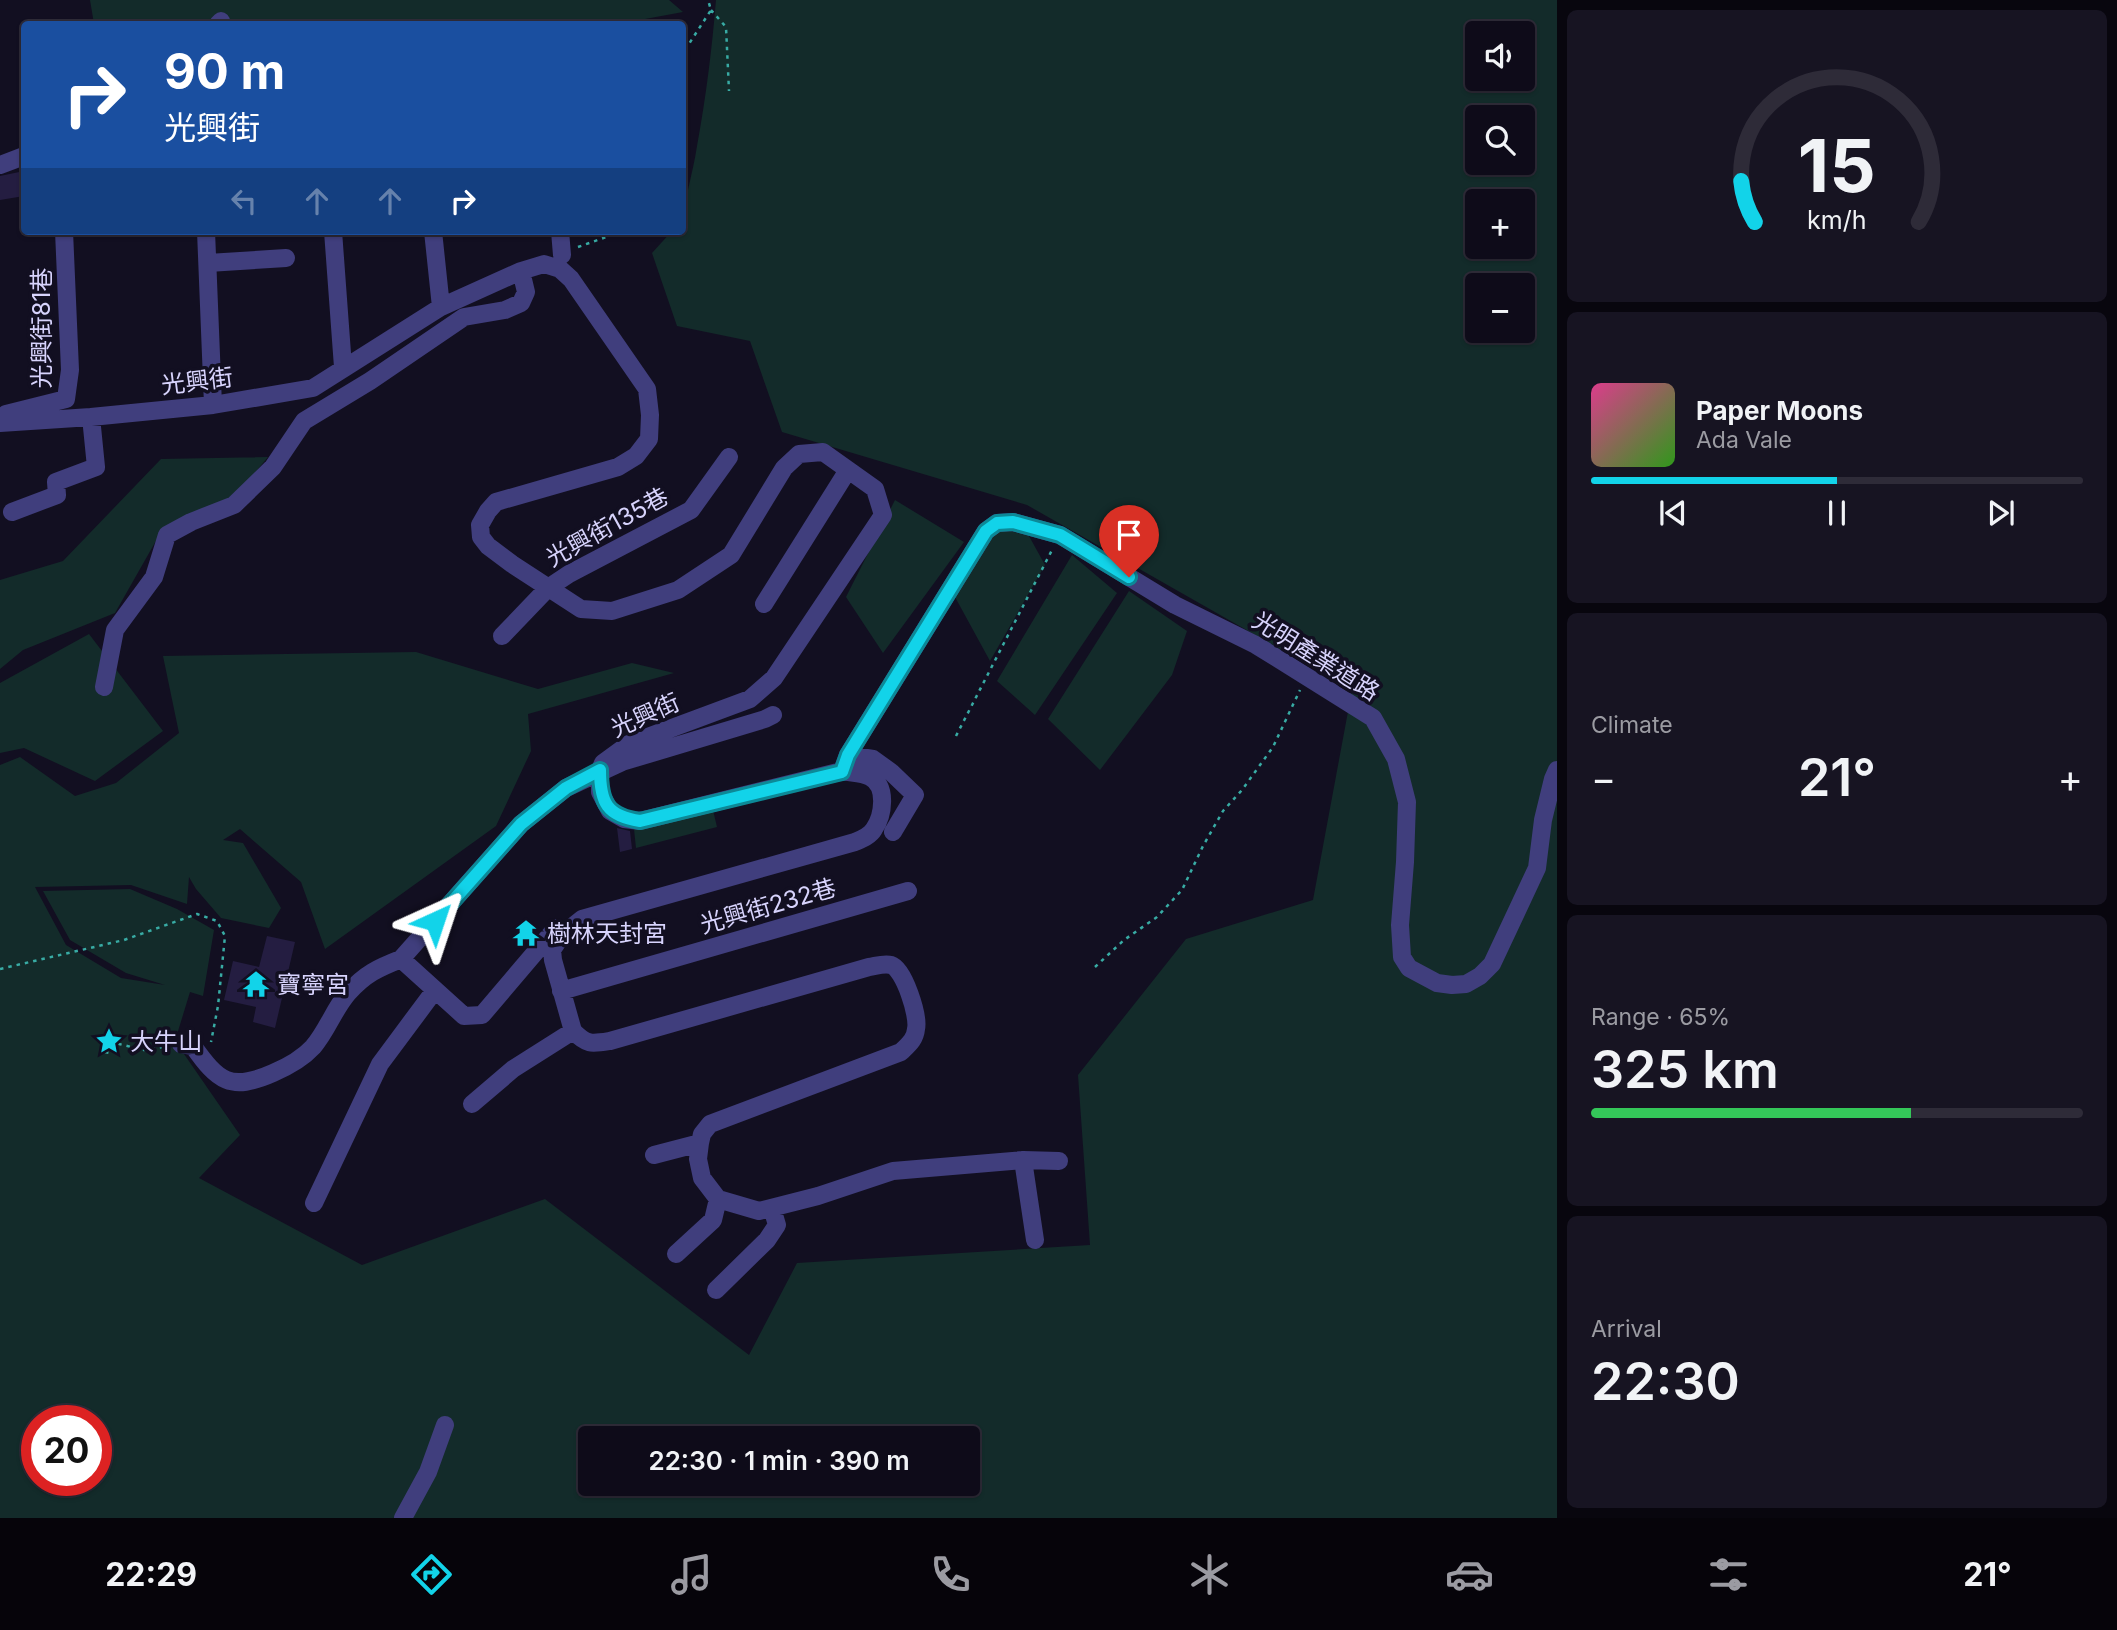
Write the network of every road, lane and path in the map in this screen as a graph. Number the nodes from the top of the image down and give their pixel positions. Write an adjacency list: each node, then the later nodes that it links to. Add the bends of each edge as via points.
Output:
1 (708, 0): 2 (path)
2 (710, 10): 3 (path); 4 (path, via 726,27)
3 (686, 48)
4 (729, 91)
5 (21, 157): 6 (street)
6 (0, 165)
7 (64, 235): 20 (street, 光興街81巷, via 66,399)
8 (206, 235): 15 (street)
9 (333, 235): 18 (street)
10 (433, 235): 17 (street)
11 (560, 235): 13 (street)
12 (613, 235): 13 (path)
13 (562, 255)
14 (286, 258): 15 (street)
15 (208, 263): 19 (street)
16 (521, 271): 17 (street, 光興街); 27 (street, 光興街, via 544,264 571,279 646,389 650,415 649,439 636,456 618,467 496,502 480,525 488,546); 31 (street, via 526,292 521,303 464,317 304,421 273,467 234,505 167,535 154,577 115,630)
17 (441, 307): 18 (street, 光興街)
18 (343, 367): 19 (street, 光興街, via 313,387)
19 (213, 405): 21 (street, 光興街)
20 (0, 416)
21 (91, 417): 22 (street, 光興街); 25 (street, via 96,467 56,482 57,495)
22 (0, 423)
23 (729, 457): 27 (street, 光興街135巷, via 691,510)
24 (848, 470): 27 (street, 光興街, via 824,452 799,454 784,468 731,555 678,590 612,611 581,609); 28 (street); 35 (street, 光興街, via 875,489 883,515 774,678 750,699 629,744)
25 (12, 512)
26 (1060, 535): 30 (street, 光明產業道路); 33 (path); 34 (street, 光明產業道路, via 1013,522 997,523 986,531)
27 (548, 588): 29 (street, 光興街135巷)
28 (764, 604)
29 (502, 636)
30 (1306, 678): 36 (street, 光明產業道路, via 1373,718 1396,759 1407,802 1402,957 1409,968 1437,984 1466,984 1492,964 1537,868 1543,820); 41 (path, via 1273,747 1223,811 1182,890 1157,917)
31 (104, 688)
32 (773, 715): 35 (street)
33 (956, 736)
34 (845, 763): 35 (street, 光興街, via 640,821 610,811 600,792); 37 (street, via 873,759 915,795); 39 (street, 光興街, via 879,785 883,800 868,836)
35 (600, 770): 40 (street, via 566,788 521,824)
36 (1557, 770)
37 (893, 832)
38 (908, 891): 44 (street, 光興街232巷)
39 (582, 919): 43 (street, via 565,918 482,1014 464,1016); 44 (street, 光興街, via 551,950)
40 (401, 959): 43 (street); 48 (street, via 373,970 347,994 313,1047 289,1066 244,1083 220,1077)
41 (1095, 967)
42 (0, 969): 48 (path, via 124,940 197,914 217,921 225,936)
43 (435, 990): 55 (street, via 380,1064)
44 (561, 990): 45 (street, 光興街)
45 (573, 1031): 49 (street, via 513,1069); 50 (street, via 591,1044 610,1041 870,967 894,965 899,970 916,1016 912,1041 901,1052 709,1124)
46 (181, 1044): 47 (path, via 145,1050 119,1044); 48 (street, via 193,1046)
47 (105, 1052)
48 (209, 1068)
49 (472, 1104)
50 (700, 1143): 51 (street); 54 (street, via 702,1178)
51 (653, 1155)
52 (1023, 1160): 53 (street); 56 (street, via 892,1171); 57 (street)
53 (1059, 1161)
54 (718, 1199): 56 (street, via 759,1211); 58 (street, via 713,1220)
55 (314, 1203)
56 (772, 1208): 59 (street, via 777,1225 767,1240)
57 (1035, 1240)
58 (676, 1254)
59 (716, 1290)
60 (445, 1425): 61 (street, via 428,1472)
61 (403, 1518)

